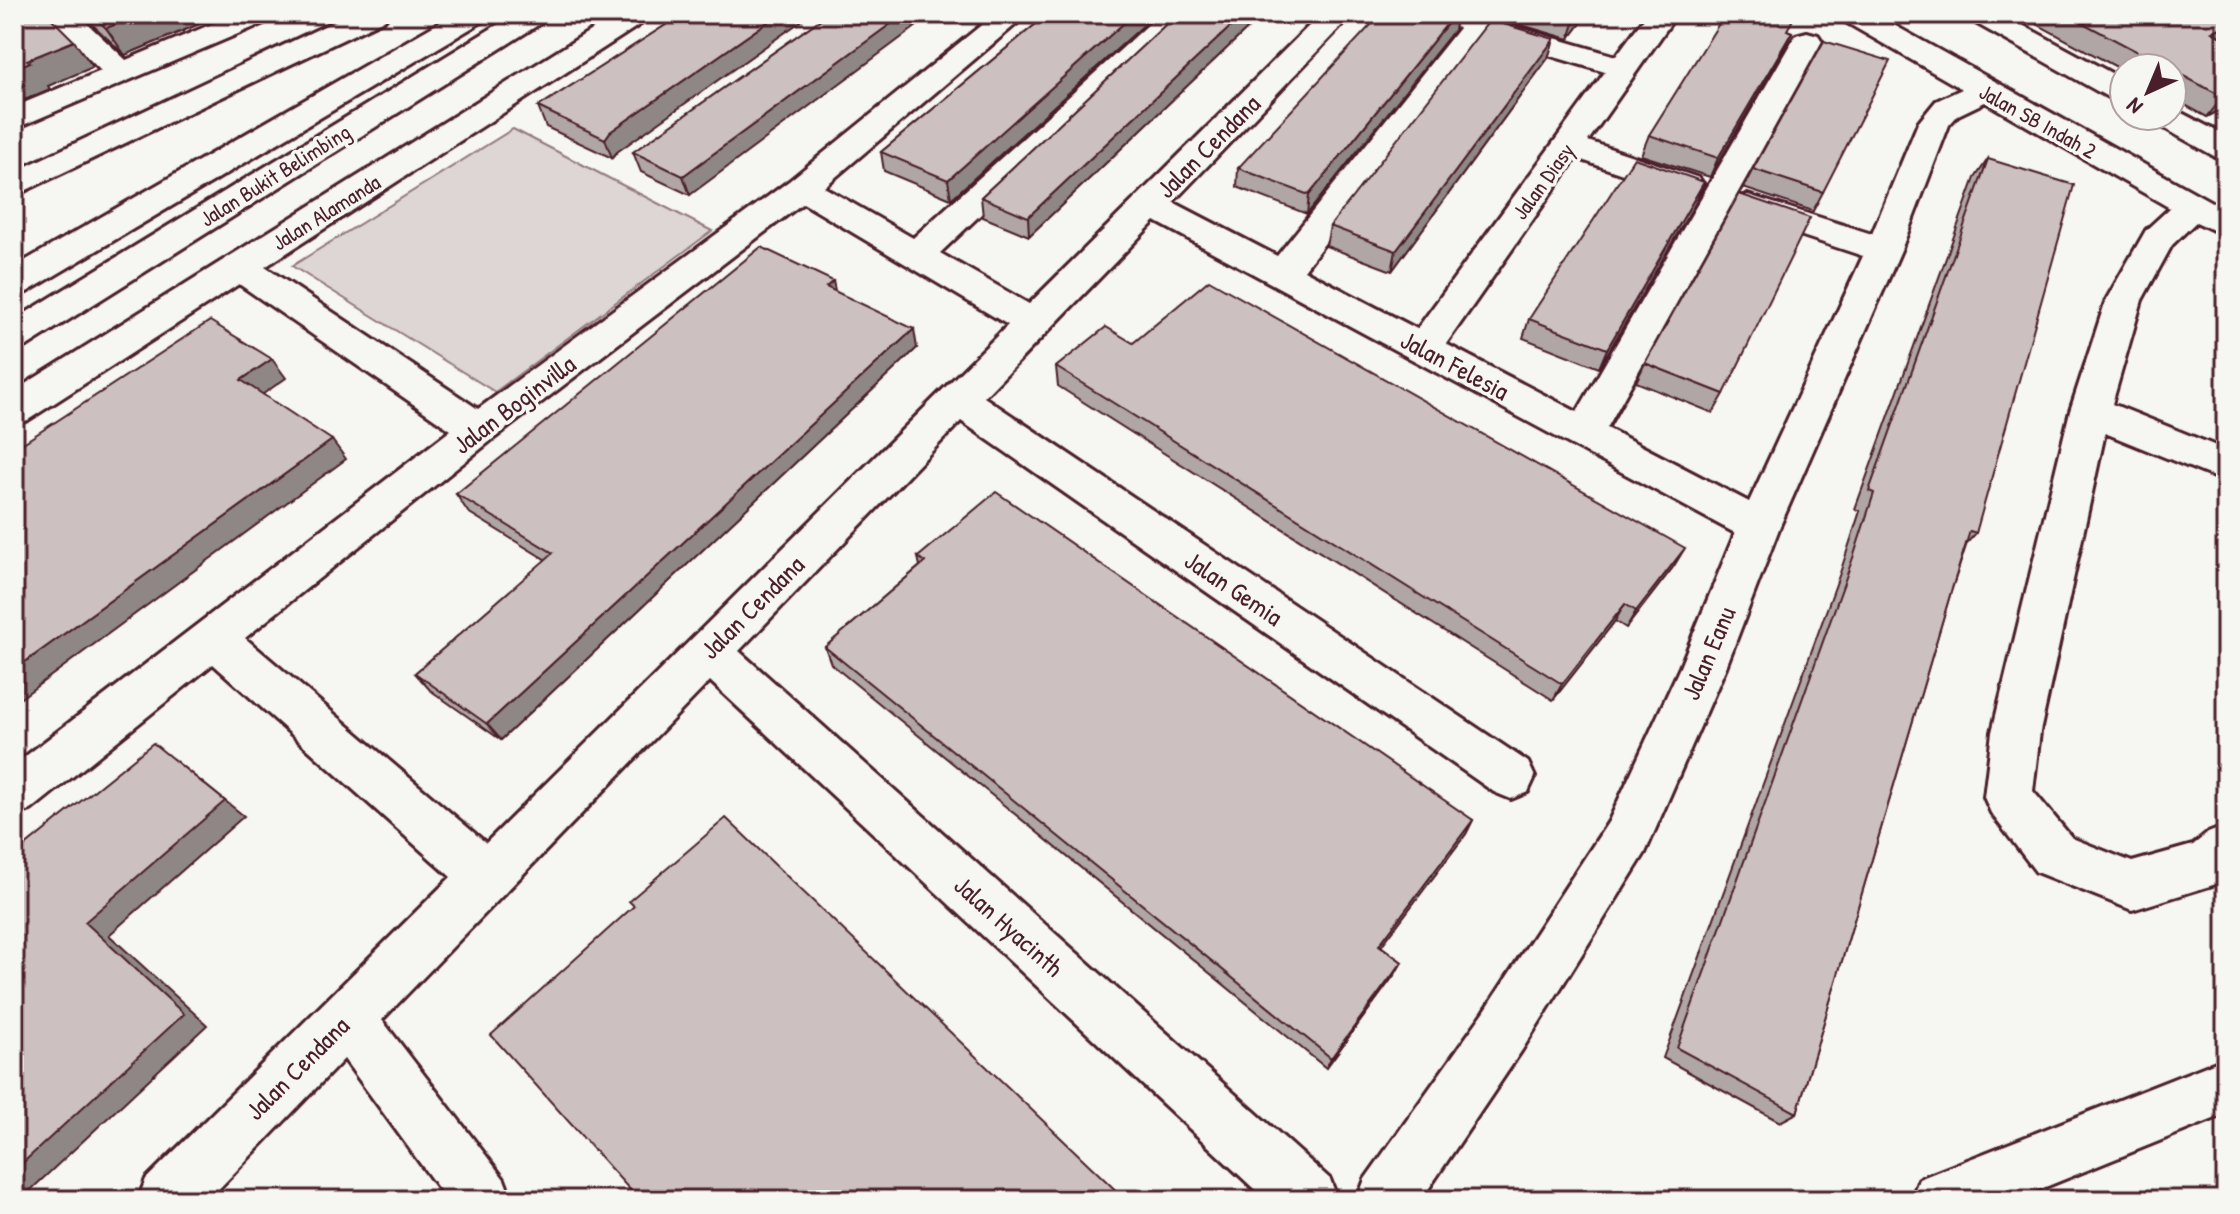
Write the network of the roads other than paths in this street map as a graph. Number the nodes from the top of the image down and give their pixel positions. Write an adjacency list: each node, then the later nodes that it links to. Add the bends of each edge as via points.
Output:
1 (60, 14): 17 (street)
2 (261, 14): 17 (street)
3 (374, 14): 24 (street)
4 (475, 14): 33 (street, Jalan Bukit Belimbing)
5 (536, 14): 35 (street, Jalan Bukit Belimbing)
6 (637, 14): 31 (street, Jalan Alamanda)
7 (1013, 14): 25 (street, Jalan Boginvilla)
8 (1177, 14): 30 (street)
9 (1442, 14): 14 (street)
10 (1662, 14): 16 (street, Jalan Diasy)
11 (1852, 14): 19 (street, Jalan SB Indah 2)
12 (1980, 14): 18 (street)
13 (1334, 15): 27 (street, Jalan Cendana)
14 (1482, 20): 16 (street); 32 (street)
15 (1807, 41): 26 (street)
16 (1624, 68): 22 (street, Jalan Diasy)
17 (121, 73): 20 (street)
18 (2108, 84)
19 (1984, 91): 28 (street, Jalan SB Indah 2); 29 (street, Jalan Eanu, via 1947,108 1934,123)
20 (14, 119)
21 (2188, 128): 23 (street)
22 (1569, 145): 26 (street); 36 (street, Jalan Diasy)
23 (2226, 149)
24 (14, 185)
25 (801, 188): 30 (street); 40 (street, Jalan Boginvilla)
26 (1719, 196): 29 (street); 41 (street)
27 (1150, 204): 32 (street, Jalan Felesia); 34 (street, Jalan Cendana)
28 (2209, 216): 39 (street, via 2158,238 2124,300)
29 (1883, 250): 43 (street, Jalan Eanu)
30 (916, 255): 34 (street)
31 (240, 267): 38 (street, Jalan Alamanda); 40 (street)
32 (1282, 274): 36 (street, Jalan Felesia)
33 (14, 283)
34 (1034, 323): 37 (street, Jalan Cendana)
35 (14, 337)
36 (1423, 348): 41 (street, Jalan Felesia)
37 (958, 399): 45 (street, Jalan Cendana); 46 (street, Jalan Gemia)
38 (14, 410)
39 (2090, 411): 42 (street); 48 (street, via 2016,732 2008,797 2054,855 2132,886 2207,865)
40 (479, 429): 44 (street, Jalan Boginvilla)
41 (1584, 434): 43 (street, Jalan Felesia)
42 (2226, 467)
43 (1759, 526): 55 (street, Jalan Eanu, via 1627,837)
44 (213, 637): 47 (street, Jalan Boginvilla); 49 (street)
45 (708, 651): 49 (street, Jalan Cendana); 54 (street, Jalan Hyacinth)
46 (1511, 777)
47 (14, 794)
48 (2226, 849)
49 (487, 876): 50 (street, Jalan Cendana)
50 (347, 1018): 52 (street, Jalan Cendana); 53 (street)
51 (2226, 1086): 56 (street)
52 (167, 1200)
53 (483, 1200)
54 (1309, 1200)
55 (1386, 1200)
56 (1940, 1200)

